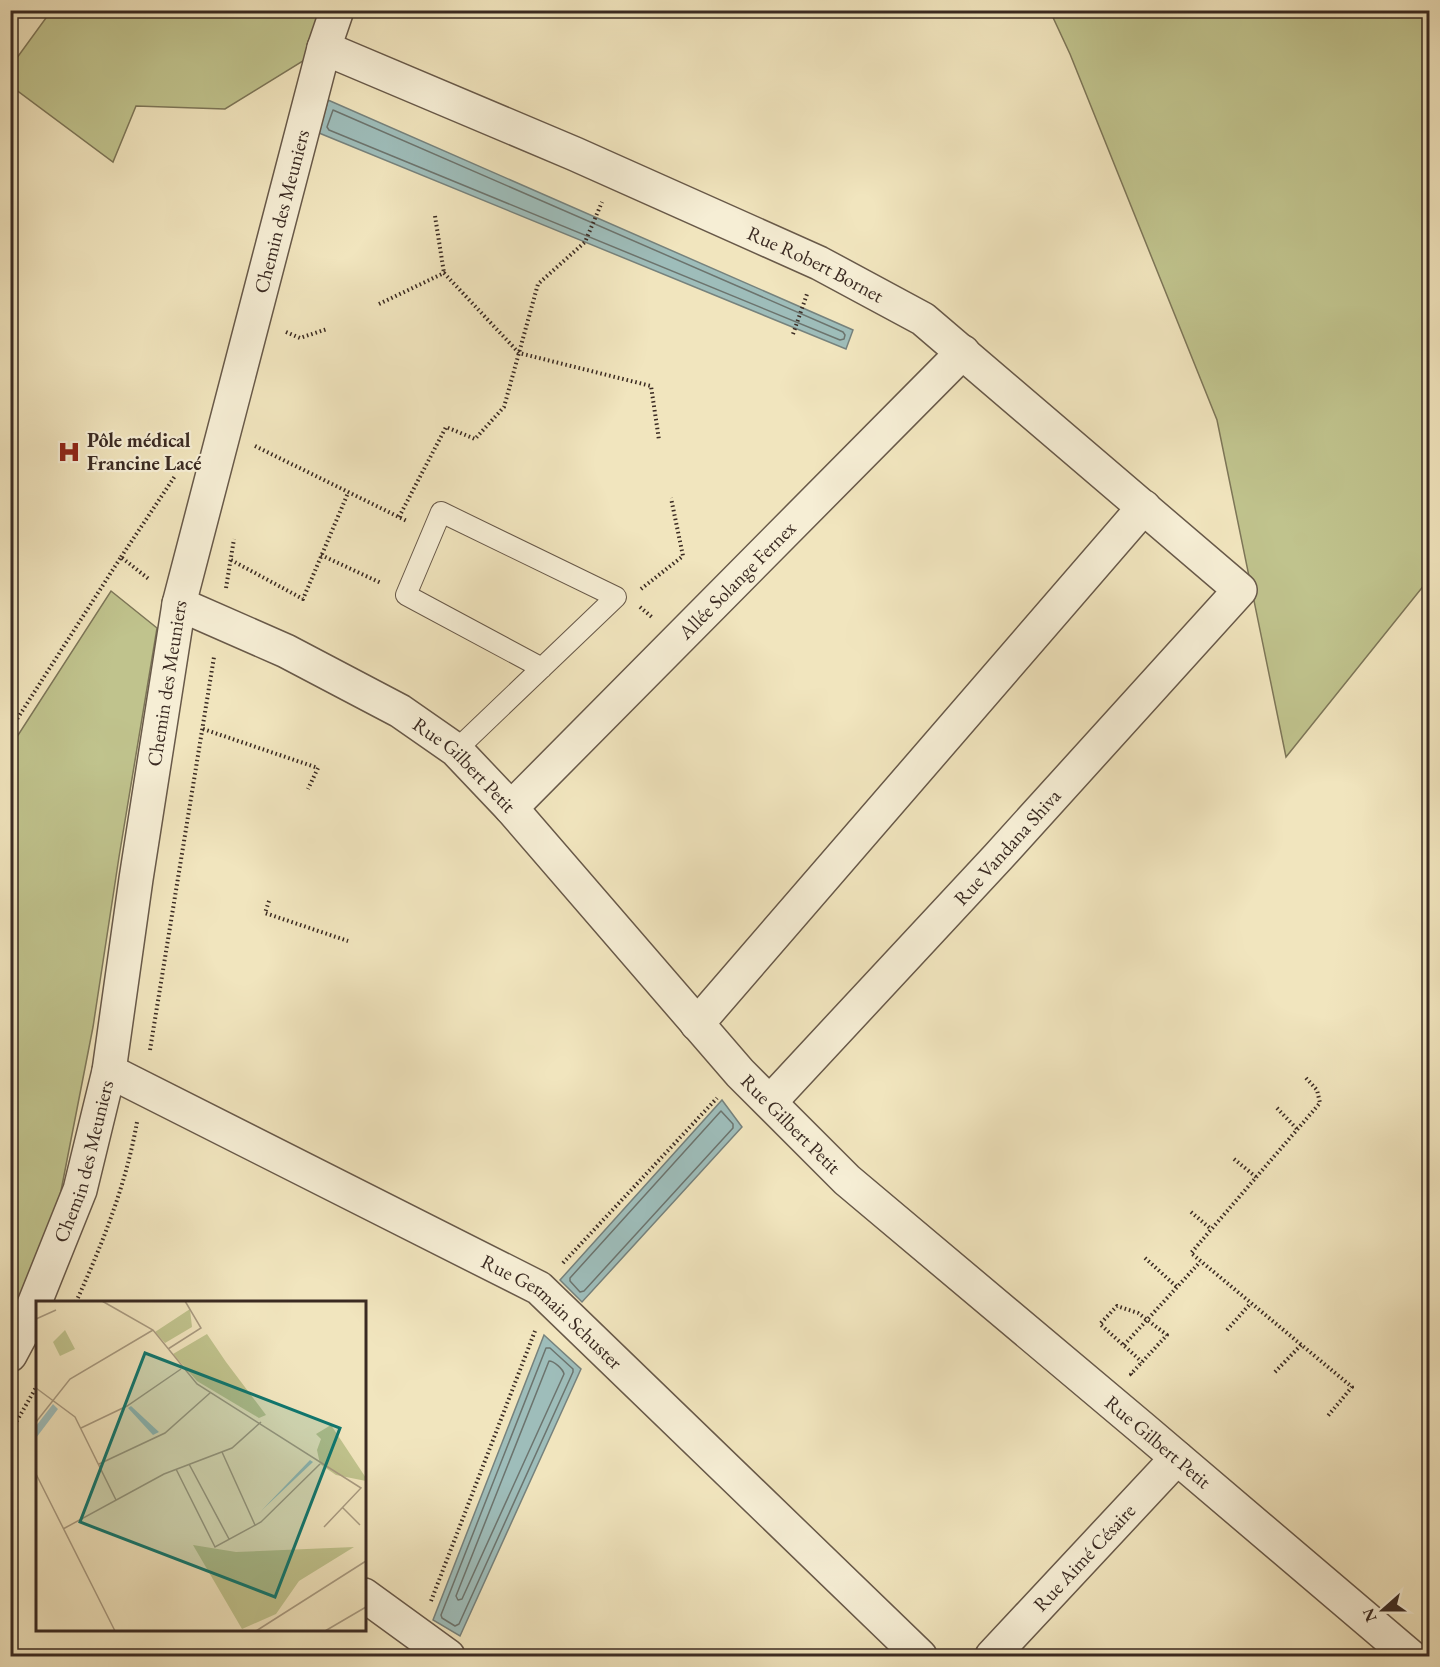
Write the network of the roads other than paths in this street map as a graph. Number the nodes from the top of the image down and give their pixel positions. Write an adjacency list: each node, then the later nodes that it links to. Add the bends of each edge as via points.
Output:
1 (337, 10): 2 (street, Chemin des Meuniers)
2 (324, 48): 3 (street, Rue Robert Bornet, via 819,262 923,319); 6 (street, Chemin des Meuniers)
3 (963, 352): 4 (street, Rue Robert Bornet); 9 (street, Allée Solange Fernex)
4 (1144, 507): 5 (street, Rue Robert Bornet); 10 (street)
5 (1240, 590): 12 (street, Rue Vandana Shiva)
6 (179, 604): 8 (street, Rue Gilbert Petit, via 307,662 400,711); 11 (street, Chemin des Meuniers)
7 (542, 668): 7 (lane, via 616,597 441,512 406,595); 8 (lane)
8 (456, 750): 9 (street, Rue Gilbert Petit)
9 (511, 808): 10 (street, Rue Gilbert Petit)
10 (697, 1024): 12 (street, Rue Gilbert Petit)
11 (109, 1071): 13 (street, Chemin des Meuniers, via 80,1190); 19 (street, Rue Germain Schuster, via 539,1288)
12 (770, 1102): 16 (street, Rue Gilbert Petit, via 846,1180)
13 (40, 1301)
14 (36, 1312): 15 (street, Chemin des Meuniers)
15 (21, 1354)
16 (1177, 1458): 20 (street, Rue Aimé Césaire); 21 (street, Rue Gilbert Petit)
17 (366, 1596): 18 (street)
18 (448, 1656)
19 (920, 1656)
20 (992, 1656)
21 (1410, 1656)

